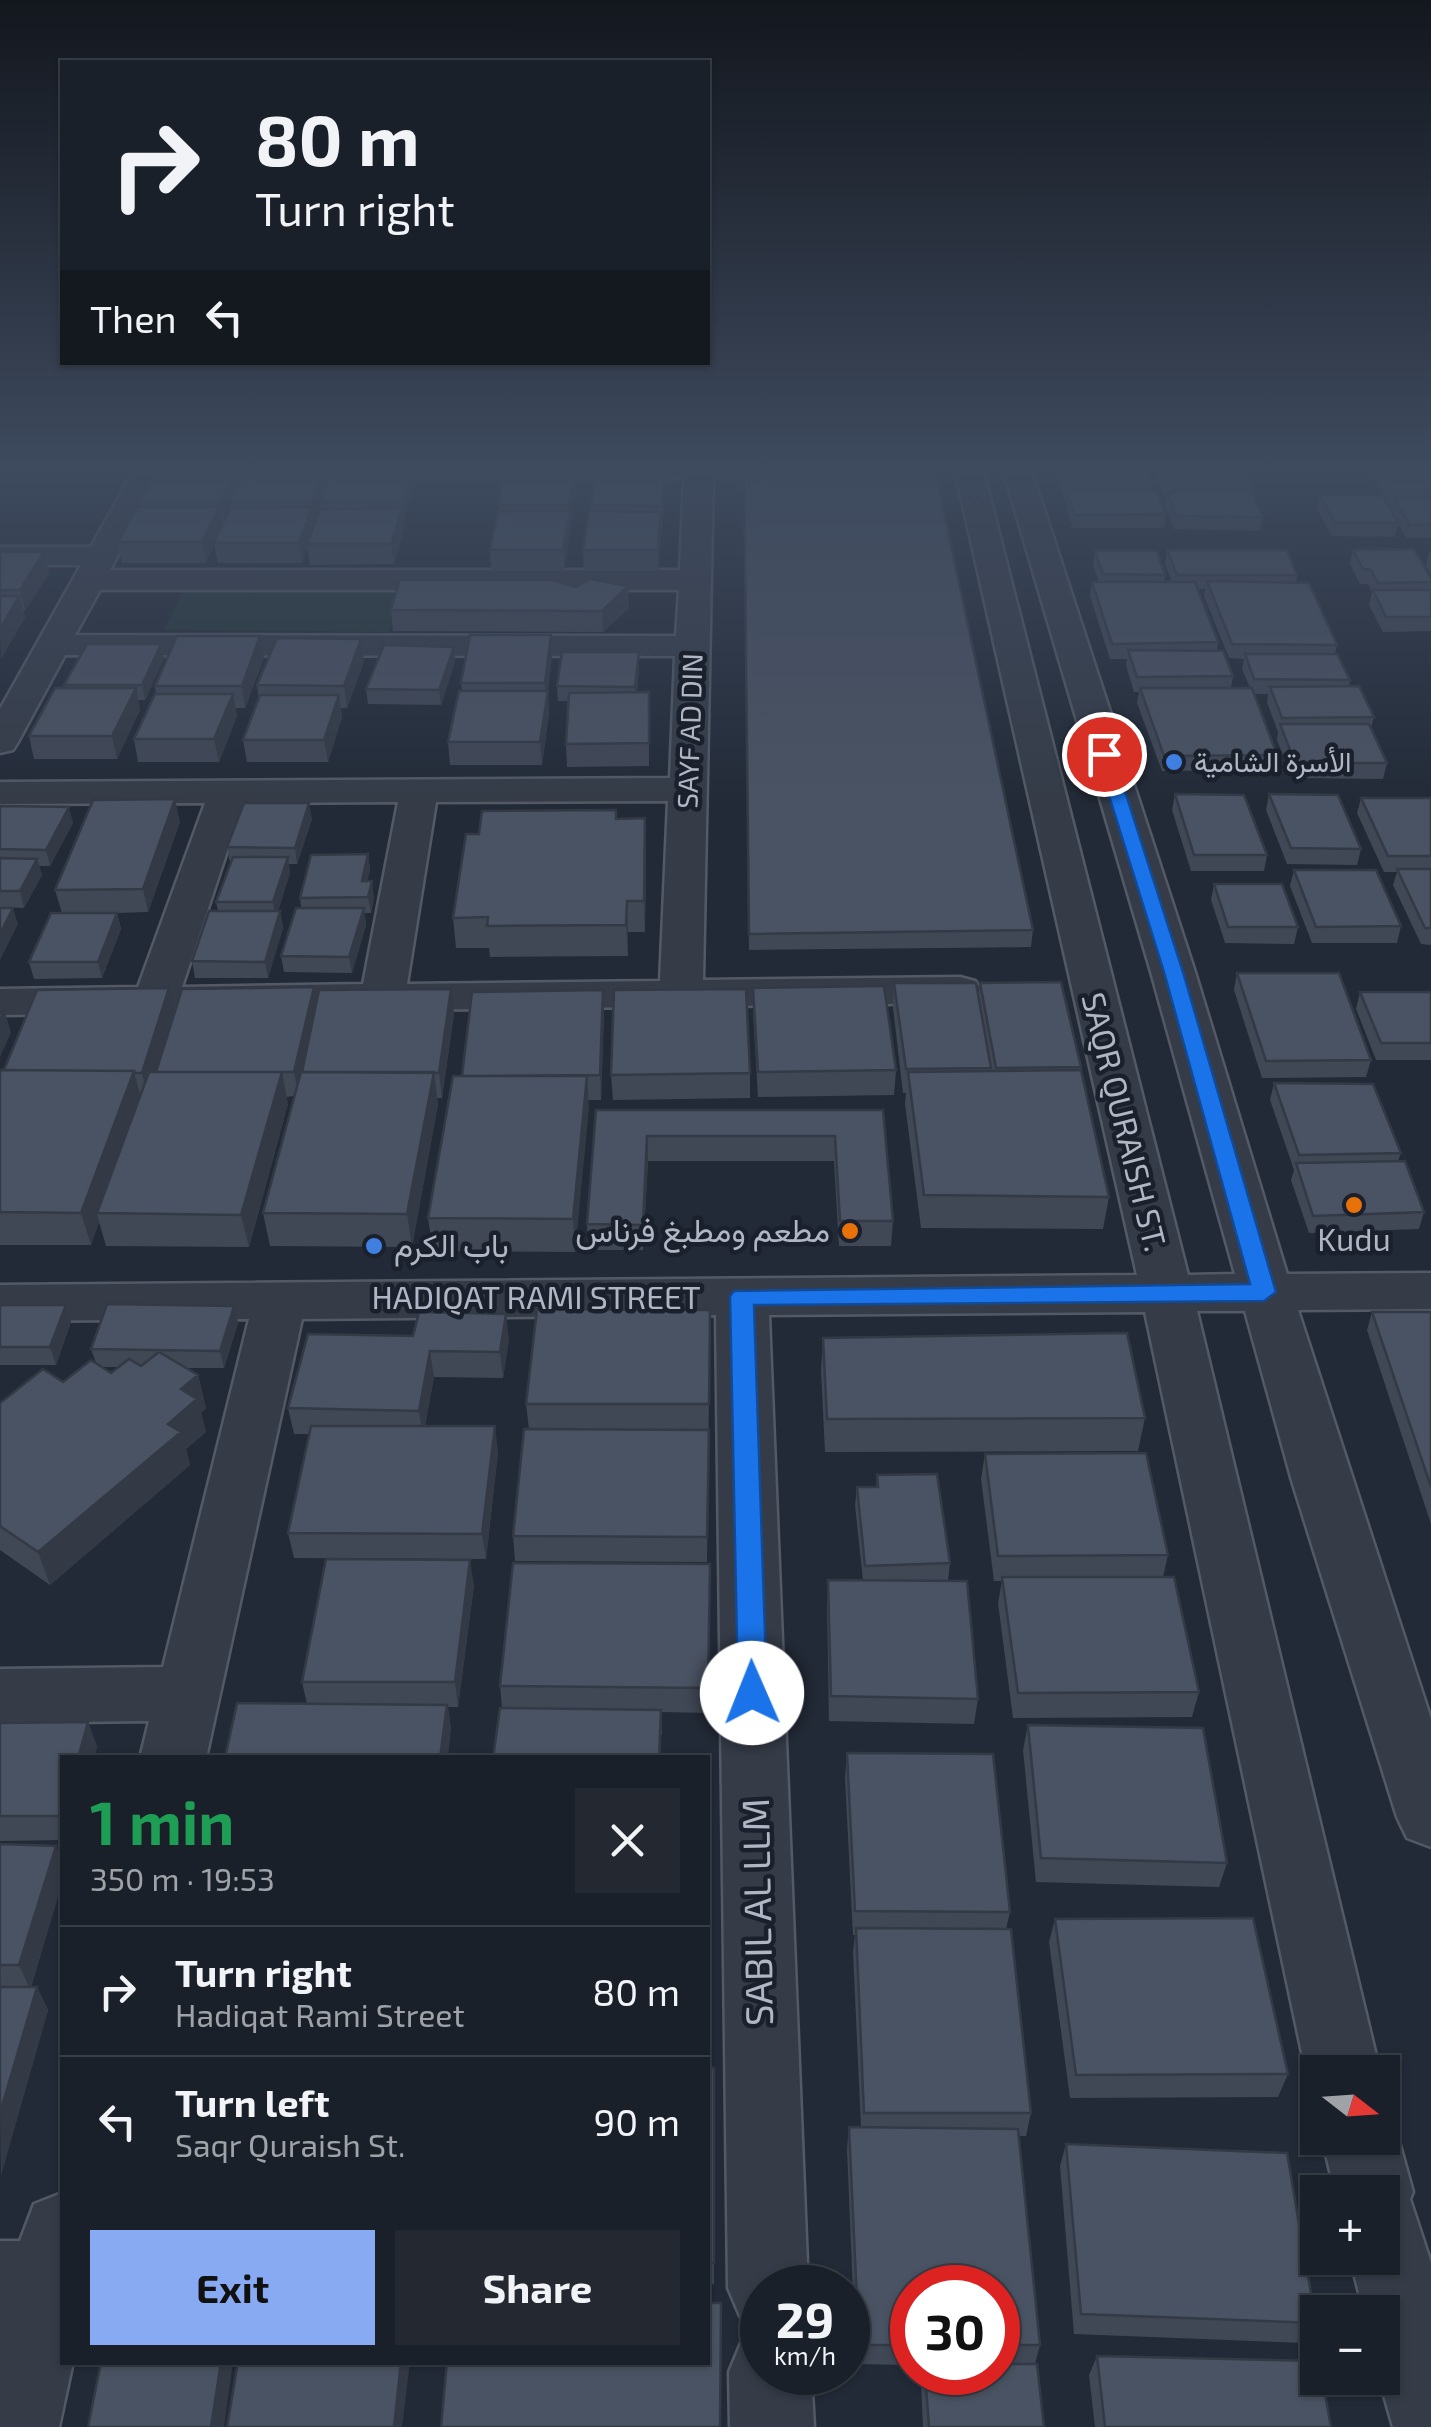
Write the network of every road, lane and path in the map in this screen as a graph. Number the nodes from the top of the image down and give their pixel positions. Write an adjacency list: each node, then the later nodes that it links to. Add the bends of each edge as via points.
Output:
1 (89, 579): 6 (street)
2 (658, 579): 5 (street)
3 (980, 579): 20 (street, SAQR QURAISH ST., via 1071,988)
4 (1051, 579): 19 (street, via 1174,972)
5 (695, 580): 7 (street, SAYF AD DIN)
6 (52, 645): 7 (street); 8 (street)
7 (693, 646): 9 (street, SAYF AD DIN)
8 (0, 742)
9 (689, 789): 10 (street); 14 (street, SAYF AD DIN)
10 (420, 791): 11 (street); 15 (street)
11 (228, 792): 12 (street); 16 (street)
12 (0, 793)
13 (993, 989): 14 (street)
14 (681, 994): 15 (street)
15 (382, 997): 16 (street)
16 (154, 1000): 17 (street)
17 (0, 1002)
18 (1431, 1290): 19 (street, HADIQAT RAMI STREET)
19 (1264, 1292): 20 (street, HADIQAT RAMI STREET); 26 (street, via 1320,1482)
20 (1167, 1293): 21 (street, HADIQAT RAMI STREET); 29 (street, SAQR QURAISH ST.)
21 (742, 1296): 22 (street, HADIQAT RAMI STREET); 31 (street, SABIL AL LLM)
22 (280, 1300): 23 (street, HADIQAT RAMI STREET); 24 (street)
23 (0, 1302)
24 (188, 1694): 25 (street); 27 (street)
25 (0, 1696)
26 (1416, 1714): 28 (street)
27 (174, 1755)
28 (1431, 1817)
29 (1339, 2055)
30 (38, 2265): 35 (street)
31 (767, 2265)
32 (1394, 2275): 34 (street)
33 (771, 2395): 36 (street)
34 (1431, 2416)
35 (17, 2427)
36 (772, 2427)

